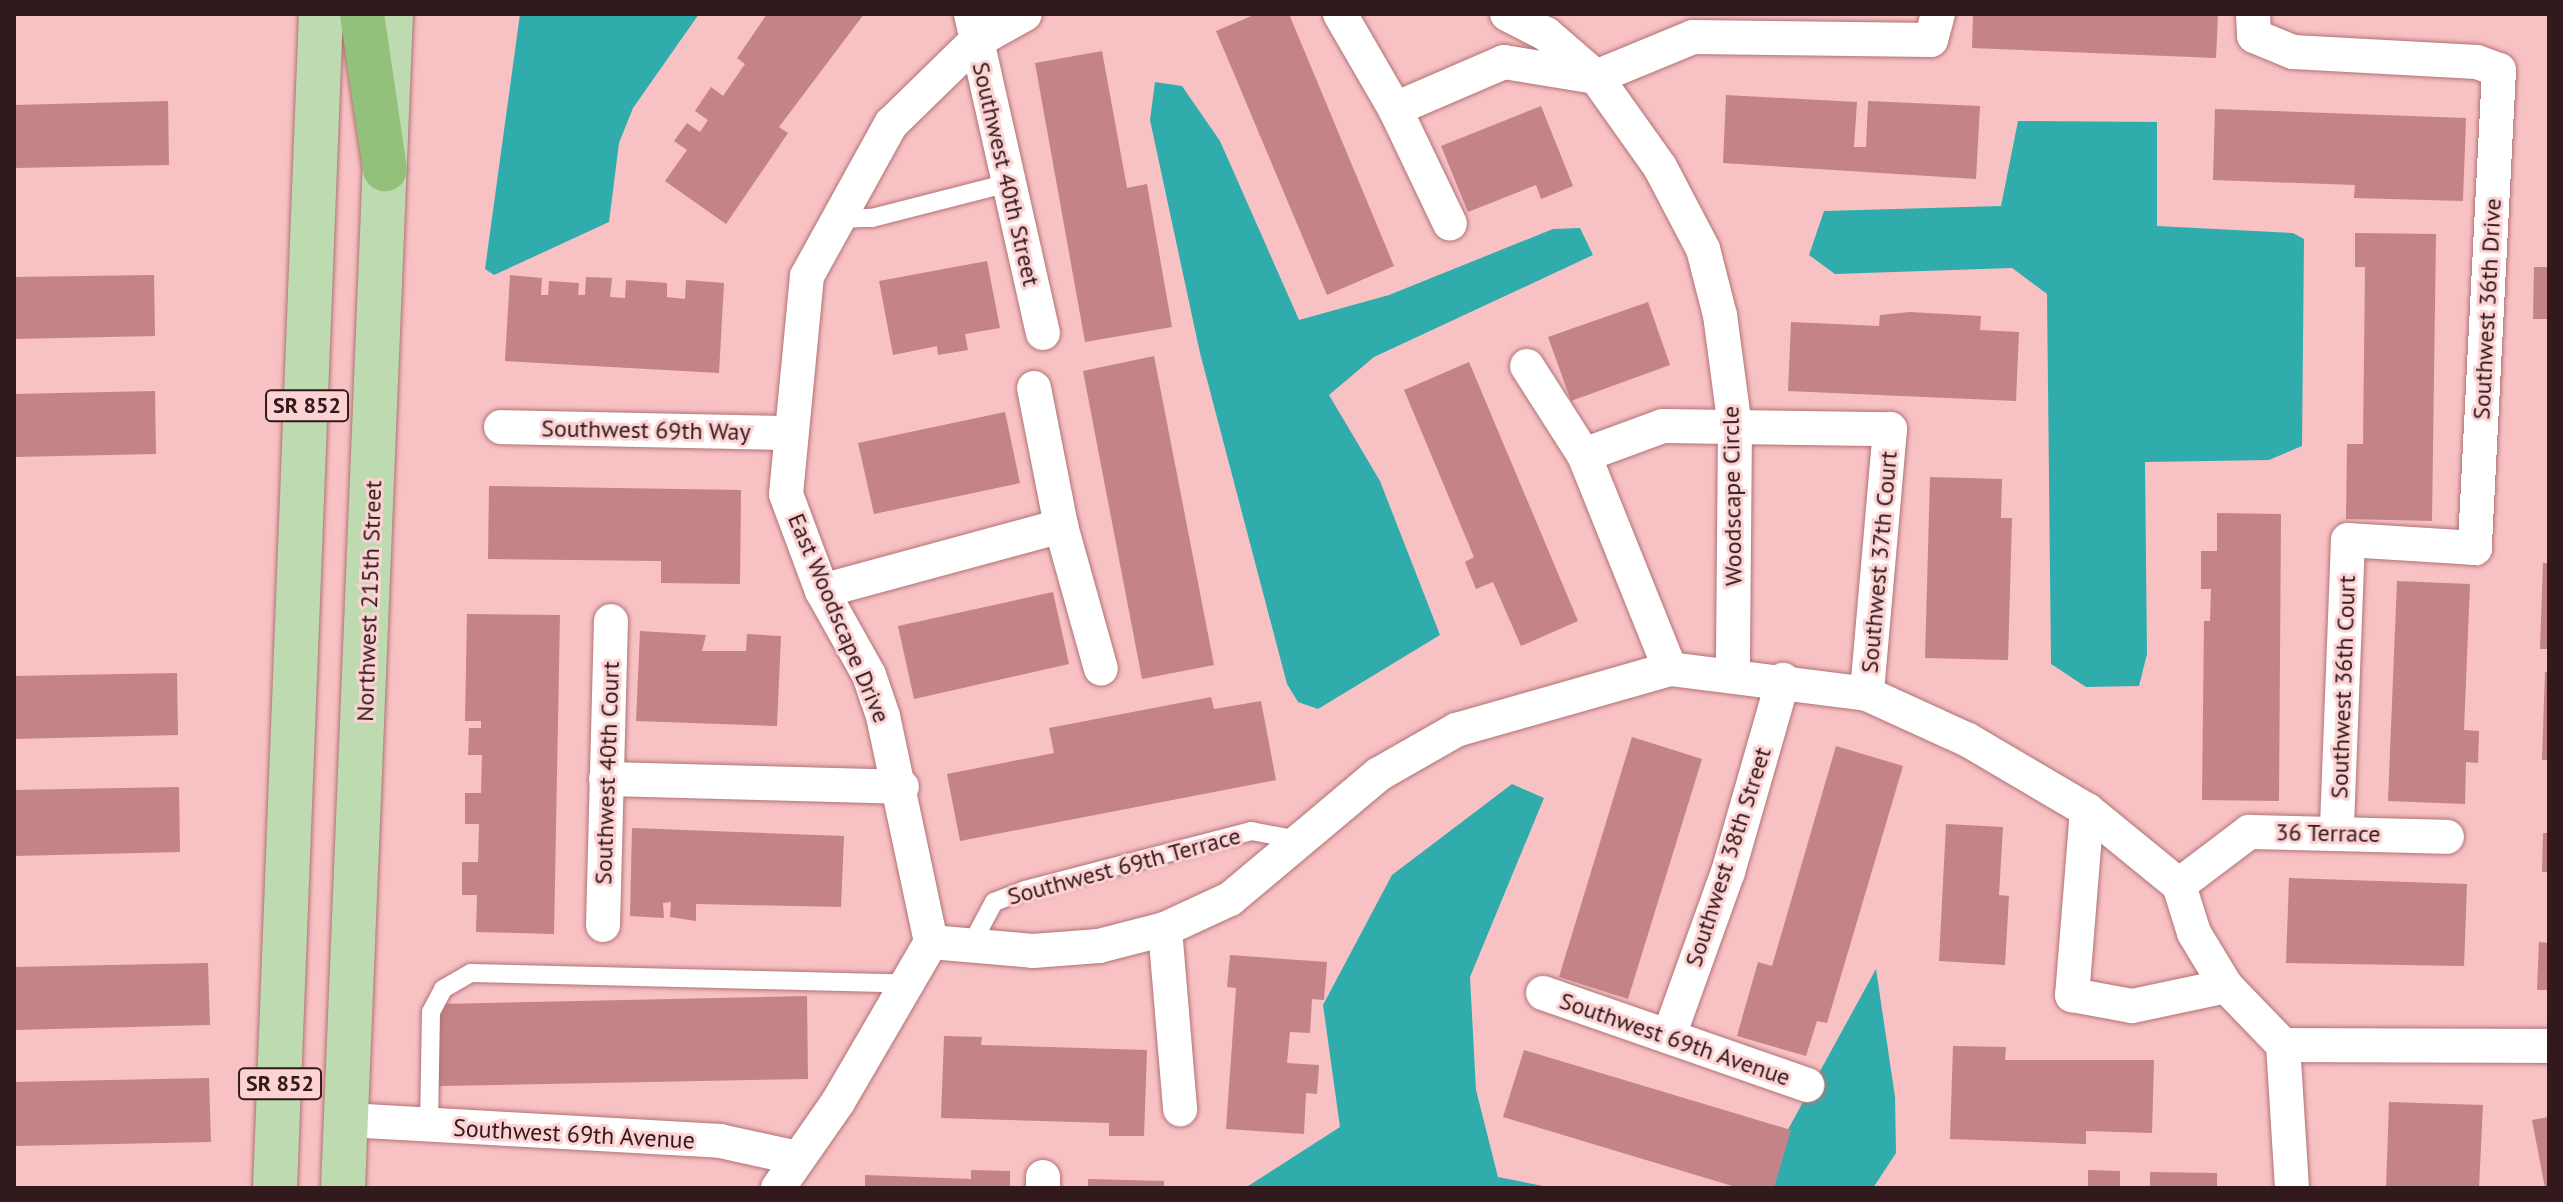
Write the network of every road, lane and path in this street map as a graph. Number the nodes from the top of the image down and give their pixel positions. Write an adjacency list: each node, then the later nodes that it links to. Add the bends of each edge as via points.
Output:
1 (321, 14): 54 (main road, SR 852)
2 (362, 14): 12 (highway)
3 (391, 14): 12 (main road, Northwest 215th Street / SR 852)
4 (1025, 14): 9 (street)
5 (1340, 14): 11 (street)
6 (1507, 14): 10 (street, Woodscape Circle, via 1546,34)
7 (1938, 14): 10 (street, via 1931,40 1693,37)
8 (2253, 14): 24 (street, Southwest 36th Drive, via 2254,36 2293,52 2477,62 2499,70 2475,548)
9 (973, 28): 13 (street, Southwest 40th Street); 14 (street, via 891,124)
10 (1596, 77): 11 (street, via 1504,62); 20 (street, Woodscape Circle, via 1660,167 1703,249 1720,315)
11 (1395, 109): 15 (street)
12 (385, 169): 51 (main road, Northwest 215th Street / SR 852)
13 (1008, 183): 14 (lane, via 872,218); 16 (street, Southwest 40th Street)
14 (838, 219): 21 (street, via 807,276)
15 (1450, 224)
16 (1043, 333)
17 (1527, 366): 22 (street)
18 (1034, 388): 23 (street)
19 (501, 427): 21 (street, Southwest 69th Way)
20 (1735, 427): 22 (street, via 1663,426); 29 (street, Woodscape Circle); 31 (street, Southwest 37th Court, via 1890,429)
21 (791, 433): 25 (street, East Woodscape Drive, via 786,494)
22 (1584, 455): 28 (street)
23 (1061, 526): 25 (street); 27 (street)
24 (2348, 540): 35 (street, Southwest 36th Court)
25 (822, 591): 33 (street, East Woodscape Drive, via 869,675)
26 (611, 621): 32 (street, Southwest 40th Court)
27 (1101, 669)
28 (1670, 669): 29 (street); 37 (street, via 1456,730 1379,774)
29 (1733, 675): 30 (street)
30 (1783, 680): 31 (street); 46 (street, Southwest 38th Street, via 1728,872)
31 (1867, 694): 34 (street, via 1968,740)
32 (606, 779): 33 (street); 39 (street, Southwest 40th Court)
33 (902, 787): 41 (street, East Woodscape Drive)
34 (2087, 810): 38 (street); 44 (street, via 2072,995 2132,1006)
35 (2337, 833): 36 (street, 36 Terrace); 38 (street, 36 Terrace, via 2249,832)
36 (2447, 837)
37 (1302, 840): 40 (street, via 1230,899); 42 (lane, Southwest 69th Terrace, via 1251,831 1025,890 994,902)
38 (2179, 885): 44 (street, via 2194,933)
39 (603, 925)
40 (1165, 929): 42 (street, via 1099,946 1033,951); 50 (street)
41 (931, 942): 42 (street); 43 (street)
42 (971, 945)
43 (906, 984): 52 (lane, via 471,973 443,989 431,1012); 53 (street)
44 (2226, 986): 47 (street)
45 (1543, 993): 46 (street, Southwest 69th Avenue)
46 (1670, 1033): 49 (street, Southwest 69th Avenue)
47 (2283, 1045): 48 (street); 57 (street)
48 (2549, 1046)
49 (1807, 1085)
50 (1180, 1109)
51 (347, 1120): 52 (street, Southwest 69th Avenue); 55 (main road, Northwest 215th Street / SR 852)
52 (429, 1126): 53 (street, Southwest 69th Avenue, via 720,1141)
53 (798, 1158): 56 (street)
54 (275, 1188)
55 (343, 1188)
56 (778, 1188)
57 (2292, 1188)

